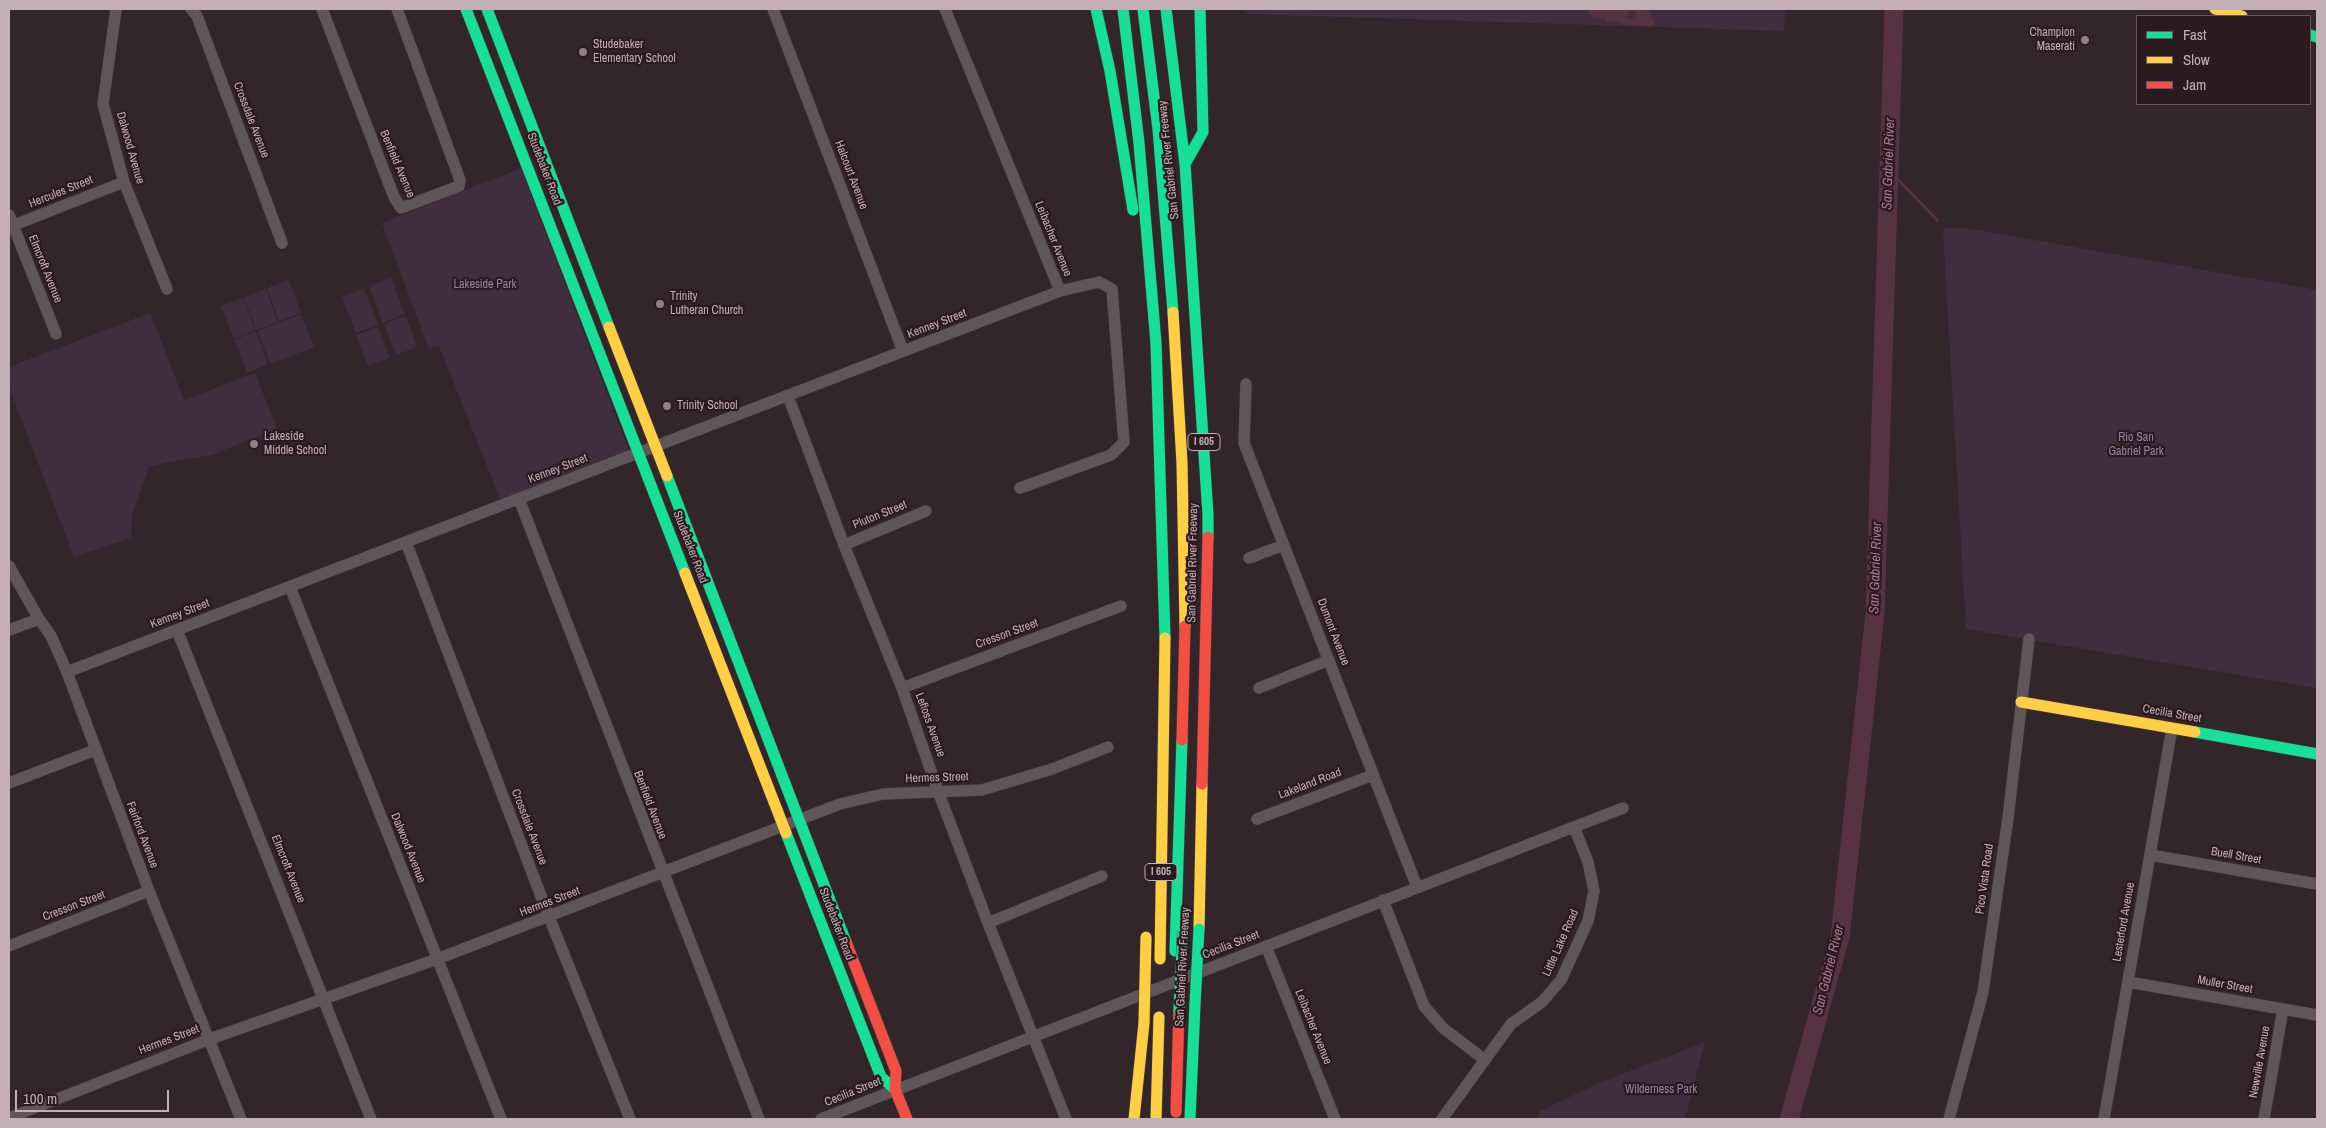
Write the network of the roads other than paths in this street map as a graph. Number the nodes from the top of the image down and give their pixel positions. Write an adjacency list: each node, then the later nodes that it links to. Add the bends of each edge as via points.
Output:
1 (116, 9): 18 (street, Dalwood Avenue, via 103,104)
2 (191, 9): 21 (street, Crossdale Avenue, via 197,16)
3 (322, 9): 4 (street, Benfield Avenue, via 397,206 401,208 460,183)
4 (397, 9)
5 (466, 9): 30 (main road, Studebaker Road)
6 (487, 9): 29 (main road, Studebaker Road)
7 (773, 9): 26 (street, Halcourt Avenue)
8 (945, 9): 23 (street, Leibacher Avenue)
9 (1096, 9): 25 (main road, via 1110,71)
10 (1123, 9): 25 (main road, San Gabriel River Freeway / I 605, via 1139,143)
11 (1143, 9): 80 (main road, via 1168,245 1182,463 1184,689)
12 (1150, 9): 80 (main road, bridge, via 1174,224 1188,426 1193,604 1190,765)
13 (1166, 9): 17 (main road, San Gabriel River Freeway / I 605)
14 (1200, 9): 17 (main road, via 1203,132)
15 (2215, 9): 16 (main road)
16 (2238, 15)
17 (1185, 164): 99 (main road, San Gabriel River Freeway / I 605, bridge, via 1208,515 1199,929)
18 (124, 182): 20 (street, Hercules Street); 22 (street, Dalwood Avenue)
19 (9, 215): 20 (street, Elmcroft Avenue)
20 (10, 227): 24 (street, Elmcroft Avenue)
21 (282, 243)
22 (167, 289)
23 (1060, 291): 26 (street, Kenney Street); 31 (street, Leibacher Avenue, via 1099,282 1112,289 1124,442 1111,455)
24 (56, 334)
25 (1156, 343): 56 (main road, San Gabriel River Freeway / I 605, via 1165,641)
26 (903, 351): 28 (street, Kenney Street)
27 (1246, 384): 36 (street, Dumont Avenue, via 1244,444)
28 (788, 396): 29 (street, Kenney Street); 35 (street, Lefloss Avenue)
29 (655, 446): 30 (street, Kenney Street); 59 (main road, Studebaker Road)
30 (639, 453): 32 (street, Kenney Street); 61 (main road, Studebaker Road)
31 (1020, 488)
32 (519, 499): 34 (street, Kenney Street); 64 (street, Benfield Avenue)
33 (926, 511): 35 (street, Pluton Street)
34 (406, 542): 39 (street, Kenney Street); 71 (street, Crossdale Avenue)
35 (844, 545): 47 (street, Lefloss Avenue)
36 (1284, 545): 37 (street); 45 (street, Dumont Avenue)
37 (1249, 558)
38 (9, 566): 41 (street, Fairford Avenue)
39 (290, 587): 43 (street, Kenney Street); 76 (street, Dalwood Avenue)
40 (1121, 606): 47 (street, Cresson Street)
41 (38, 619): 42 (street); 46 (street, Fairford Avenue, via 52,636)
42 (9, 630)
43 (177, 630): 46 (street, Kenney Street); 78 (street, Elmcroft Avenue)
44 (2029, 639): 49 (street, Pico Vista Road)
45 (1329, 660): 48 (street); 54 (street, Dumont Avenue)
46 (67, 672): 52 (street, Fairford Avenue)
47 (902, 688): 57 (street, Lefloss Avenue)
48 (1259, 688)
49 (2021, 702): 50 (main road, Cecilia Street); 102 (street, Pico Vista Road, via 1983,992)
50 (2172, 728): 53 (main road, Cecilia Street); 63 (street, Lesterford Avenue)
51 (1108, 747): 57 (street, Hermes Street, via 1052,769 982,790)
52 (95, 750): 55 (street); 68 (street, Fairford Avenue)
53 (2317, 754)
54 (1373, 775): 60 (street, Lakeland Road); 67 (street, Dumont Avenue)
55 (9, 783)
56 (1162, 785): 70 (main road); 96 (main road, San Gabriel River Freeway / I 605)
57 (938, 792): 59 (street, Hermes Street, via 883,794 840,804); 72 (street, Lefloss Avenue)
58 (1622, 808): 62 (street, Cecilia Street)
59 (800, 820): 61 (street, Hermes Street); 85 (main road, Studebaker Road, via 896,1071)
60 (1257, 820)
61 (783, 826): 64 (street, Hermes Street); 85 (main road, Studebaker Road, via 881,1077)
62 (1574, 827): 67 (street, Cecilia Street); 84 (street, Little Lake Road, via 1588,862 1594,891 1588,921 1561,980 1542,1002 1511,1024)
63 (2150, 855): 66 (street, Buell Street); 77 (street, Lesterford Avenue)
64 (662, 873): 71 (street, Hermes Street); 91 (street, Benfield Avenue)
65 (1102, 876): 72 (street)
66 (2317, 884)
67 (1416, 887): 69 (street, Cecilia Street)
68 (149, 891): 74 (street, Cresson Street); 83 (street, Fairford Avenue)
69 (1383, 900): 75 (street, Cecilia Street); 84 (street, via 1424,1006 1443,1028)
70 (1149, 909)
71 (549, 917): 76 (street, Hermes Street); 90 (street, Crossdale Avenue)
72 (988, 923): 82 (street, Lefloss Avenue)
73 (1146, 933): 95 (main road, bridge, via 1144,1023)
74 (9, 946)
75 (1266, 946): 82 (street, Cecilia Street); 100 (street, Leibacher Avenue)
76 (438, 959): 78 (street, Hermes Street); 89 (street, Dalwood Avenue)
77 (2128, 982): 79 (street, Muller Street); 103 (street, Lesterford Avenue)
78 (324, 998): 83 (street, Hermes Street); 88 (street, Elmcroft Avenue)
79 (2283, 1009): 81 (street, Muller Street); 104 (street, Newville Avenue)
80 (1176, 1012): 97 (main road); 98 (main road)
81 (2317, 1015)
82 (1031, 1036): 85 (street, Cecilia Street); 94 (street, Lefloss Avenue)
83 (210, 1039): 86 (street, Hermes Street); 87 (street, Fairford Avenue)
84 (1485, 1060): 101 (street, Little Lake Road)
85 (895, 1089): 92 (street, Cecilia Street); 93 (main road, Studebaker Road)
86 (9, 1118)
87 (241, 1119)
88 (371, 1119)
89 (501, 1119)
90 (630, 1119)
91 (759, 1119)
92 (821, 1119)
93 (907, 1119)
94 (1066, 1119)
95 (1134, 1119)
96 (1156, 1119)
97 (1168, 1119)
98 (1176, 1119)
99 (1190, 1119)
100 (1335, 1119)
101 (1442, 1119)
102 (1949, 1119)
103 (2104, 1119)
104 (2264, 1119)

